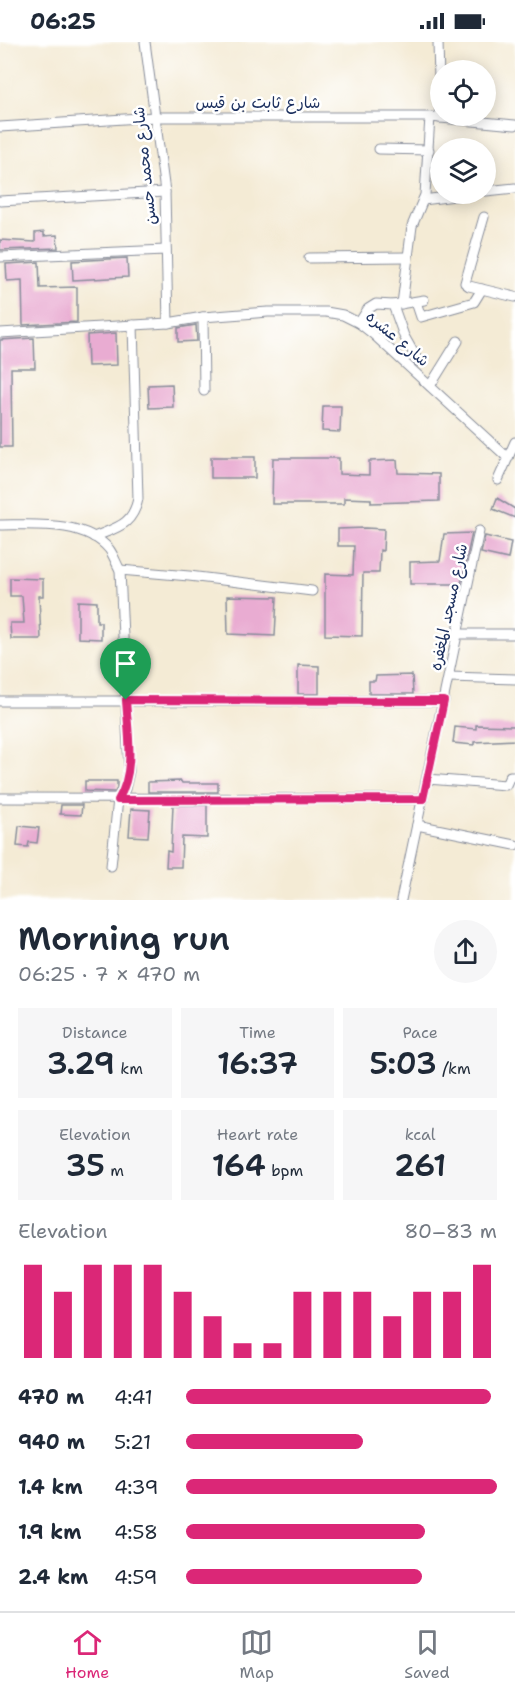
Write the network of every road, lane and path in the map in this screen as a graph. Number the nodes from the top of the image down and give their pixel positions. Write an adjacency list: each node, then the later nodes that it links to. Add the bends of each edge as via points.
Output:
1 (145, 42): 4 (street, شارع محمد حسن)
2 (438, 42): 3 (street)
3 (437, 60)
4 (155, 117): 5 (street, شارع ثابت بن قيس); 9 (street, شارع ثابت بن قيس); 14 (street, شارع محمد حسن)
5 (430, 117)
6 (496, 123): 7 (street, شارع ثابت بن قيس)
7 (515, 125)
8 (433, 126): 11 (street)
9 (0, 127)
10 (379, 149): 11 (street)
11 (429, 150): 16 (street)
12 (515, 188): 13 (street)
13 (496, 190)
14 (165, 192): 17 (street); 19 (street, شارع محمد حسن)
15 (430, 199): 16 (street)
16 (423, 200): 21 (street, via 412,226)
17 (0, 201)
18 (484, 217): 23 (street, via 465,281)
19 (166, 250): 20 (street); 28 (street, شارع محمد حسن)
20 (0, 257)
21 (406, 257): 22 (street); 25 (street)
22 (309, 258)
23 (482, 289): 24 (street); 25 (street, via 476,301 421,317 420,301)
24 (515, 297)
25 (397, 304): 27 (street, via 373,305); 32 (street, via 404,336)
26 (203, 317): 27 (street, شارع عشره, via 326,312); 28 (street, شارع عشره); 34 (street)
27 (359, 322): 33 (street, شارع عشره)
28 (168, 323): 29 (street, شارع عشره)
29 (133, 326): 30 (street, شارع عشره); 40 (street, via 138,499 130,519)
30 (0, 333)
31 (458, 341): 33 (street)
32 (418, 361)
33 (430, 386): 36 (street, شارع عشره)
34 (204, 391)
35 (515, 442): 36 (street)
36 (508, 458): 37 (street)
37 (498, 480)
38 (0, 525): 40 (street, via 63,525)
39 (479, 531): 43 (street, شارع مسجد المغفره)
40 (94, 537): 41 (street, via 109,549)
41 (120, 570): 42 (street); 48 (street)
42 (312, 591)
43 (458, 634): 44 (street); 45 (street, شارع مسجد المغفره)
44 (515, 634)
45 (449, 677): 46 (street); 49 (street, شارع مسجد المغفره)
46 (515, 679)
47 (0, 700): 48 (street)
48 (126, 700): 49 (street); 54 (street, via 129,771)
49 (444, 701): 51 (street, شارع مسجد المغفره)
50 (515, 776): 51 (street, via 506,785)
51 (427, 779): 53 (street, شارع مسجد المغفره)
52 (0, 798): 54 (street)
53 (423, 799): 54 (street); 55 (street, شارع مسجد المغفره)
54 (118, 800): 57 (street)
55 (417, 825): 56 (street); 58 (street, شارع مسجد المغفره)
56 (515, 845)
57 (111, 866)
58 (401, 900)

